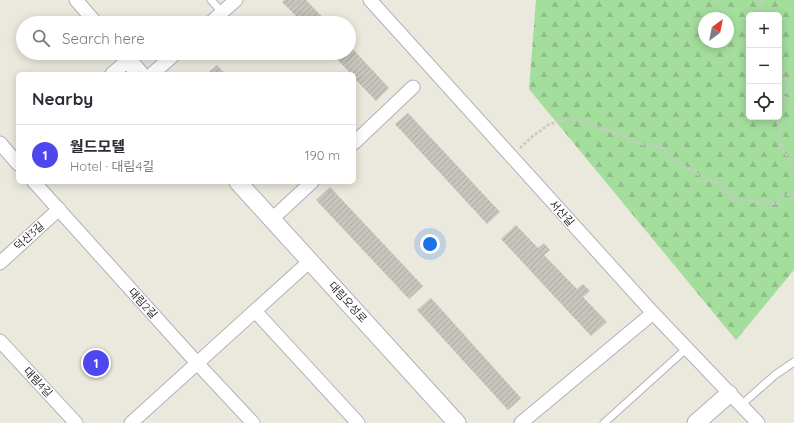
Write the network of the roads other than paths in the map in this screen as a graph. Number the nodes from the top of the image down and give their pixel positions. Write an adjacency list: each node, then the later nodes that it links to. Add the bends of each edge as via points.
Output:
1 (76, 0): 6 (street)
2 (211, 0): 5 (lane)
3 (236, 0): 5 (street)
4 (370, 0): 26 (street, 서산길)
5 (222, 12): 7 (street)
6 (90, 16)
7 (218, 16)
8 (122, 60): 11 (street)
9 (128, 60): 12 (street)
10 (168, 60): 13 (street)
11 (113, 72)
12 (138, 72)
13 (154, 72)
14 (413, 87): 15 (street)
15 (356, 141)
16 (0, 143): 17 (street)
17 (16, 161)
18 (36, 184): 21 (street, 대림2길)
19 (240, 184): 22 (street, 대림오성로)
20 (310, 184): 22 (street)
21 (59, 210): 24 (street, 덕산3길); 30 (street, 대림2길)
22 (272, 219): 23 (street, 대림오성로)
23 (310, 261): 25 (street); 36 (street, 대림오성로)
24 (0, 263)
25 (255, 311): 30 (street); 35 (street)
26 (653, 314): 28 (street, 서산길); 37 (street)
27 (0, 341): 32 (street, 대림4길)
28 (686, 349): 31 (street, 서산길); 38 (lane)
29 (794, 362): 31 (lane)
30 (197, 363): 33 (street); 34 (street, 대림2길)
31 (735, 400): 39 (street); 40 (street, 서산길)
32 (76, 423)
33 (131, 423)
34 (253, 423)
35 (358, 423)
36 (458, 423)
37 (521, 423)
38 (604, 423)
39 (696, 423)
40 (758, 423)

